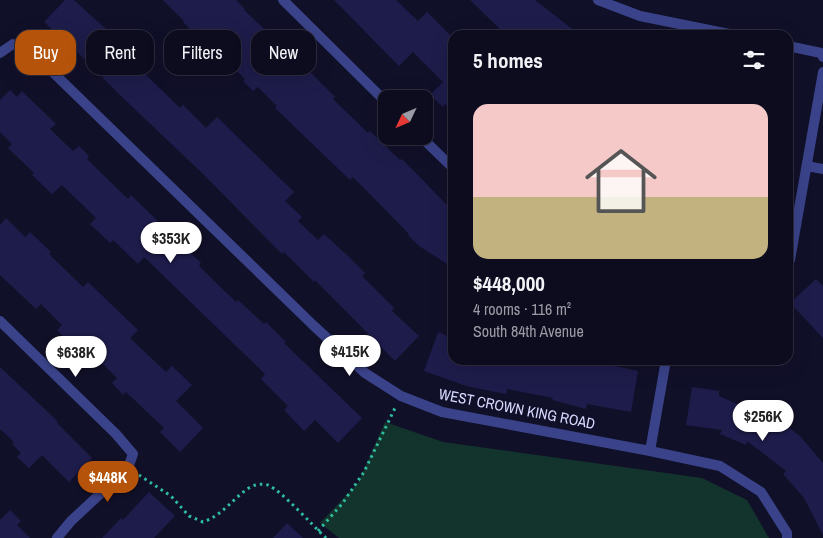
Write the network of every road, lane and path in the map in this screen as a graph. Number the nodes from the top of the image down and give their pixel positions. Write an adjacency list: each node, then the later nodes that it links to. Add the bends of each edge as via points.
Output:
1 (283, 0): 8 (street)
2 (598, 0): 3 (street, via 640,16)
3 (709, 30)
4 (793, 47): 6 (street)
5 (0, 53): 16 (street, WEST CROWN KING ROAD, via 13,44 33,53 314,326 365,373)
6 (822, 55)
7 (823, 72): 11 (street)
8 (378, 94)
9 (429, 145): 10 (street)
10 (448, 163)
11 (807, 166): 12 (street); 13 (street)
12 (823, 169)
13 (793, 239)
14 (0, 321): 18 (street, via 116,434 133,454)
15 (665, 365): 17 (street)
16 (401, 396): 17 (street, WEST CROWN KING ROAD, via 442,412); 19 (path, via 364,472)
17 (650, 451): 22 (street, WEST CROWN KING ROAD, via 720,466 761,492)
18 (128, 468): 19 (path, via 172,496 189,516 203,522 214,518 248,488 262,484 278,491); 20 (street)
19 (318, 531): 21 (path)
20 (57, 538)
21 (326, 538)
22 (787, 538)

